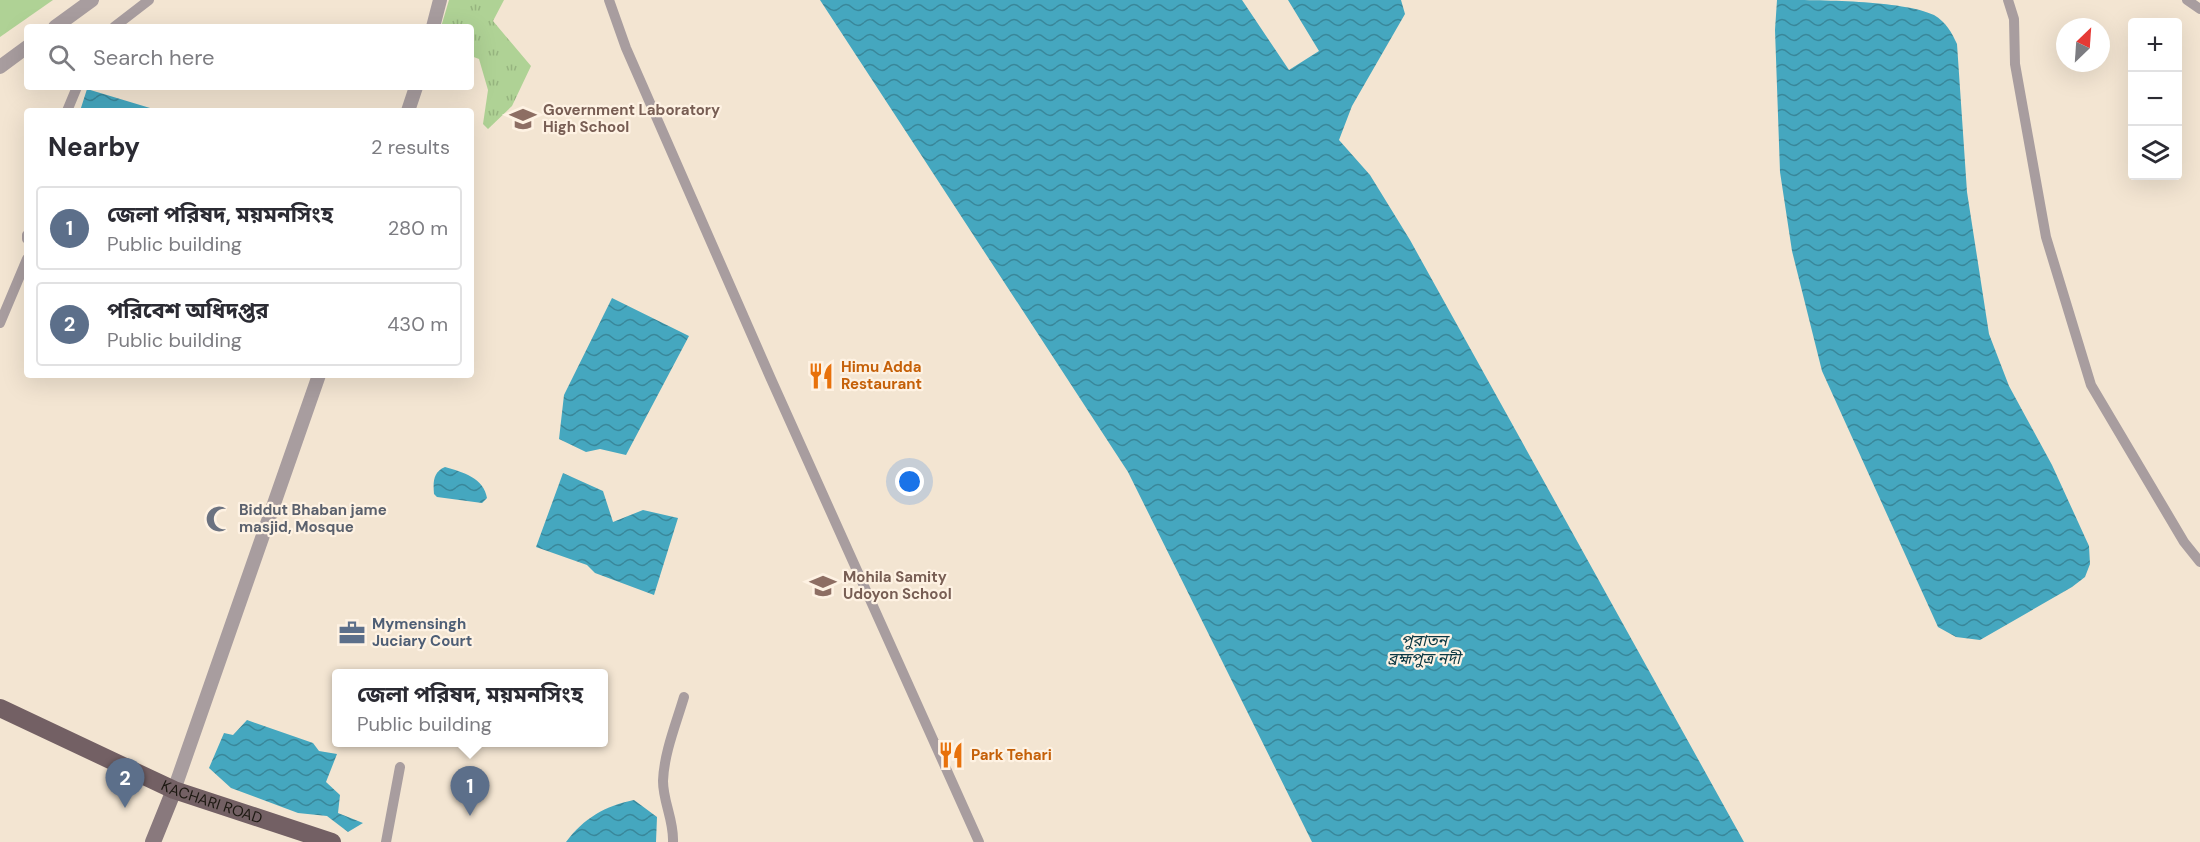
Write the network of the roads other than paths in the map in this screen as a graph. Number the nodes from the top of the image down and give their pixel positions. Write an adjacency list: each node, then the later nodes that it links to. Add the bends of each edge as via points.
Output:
1 (92, 0): 8 (street)
2 (149, 0): 9 (street)
3 (440, 0): 10 (street)
4 (609, 0): 29 (street, via 626,48 771,379)
5 (2008, 0): 20 (street, via 2013,19 2014,64 2046,237 2091,385 2184,542)
6 (2187, 0): 7 (street)
7 (2200, 9)
8 (59, 24)
9 (118, 24)
10 (434, 24)
11 (24, 49): 12 (street)
12 (0, 67)
13 (76, 90): 15 (street)
14 (415, 90): 16 (street)
15 (68, 108)
16 (409, 108)
17 (24, 266): 18 (street)
18 (0, 323)
19 (319, 378): 24 (street)
20 (2200, 562)
21 (684, 698): 28 (street, via 663,781 673,823)
22 (0, 708): 24 (main road, KACHARI ROAD)
23 (400, 767): 27 (street)
24 (174, 790): 25 (main road); 26 (main road, KACHARI ROAD)
25 (153, 842)
26 (332, 842)
27 (386, 842)
28 (673, 842)
29 (979, 842)

